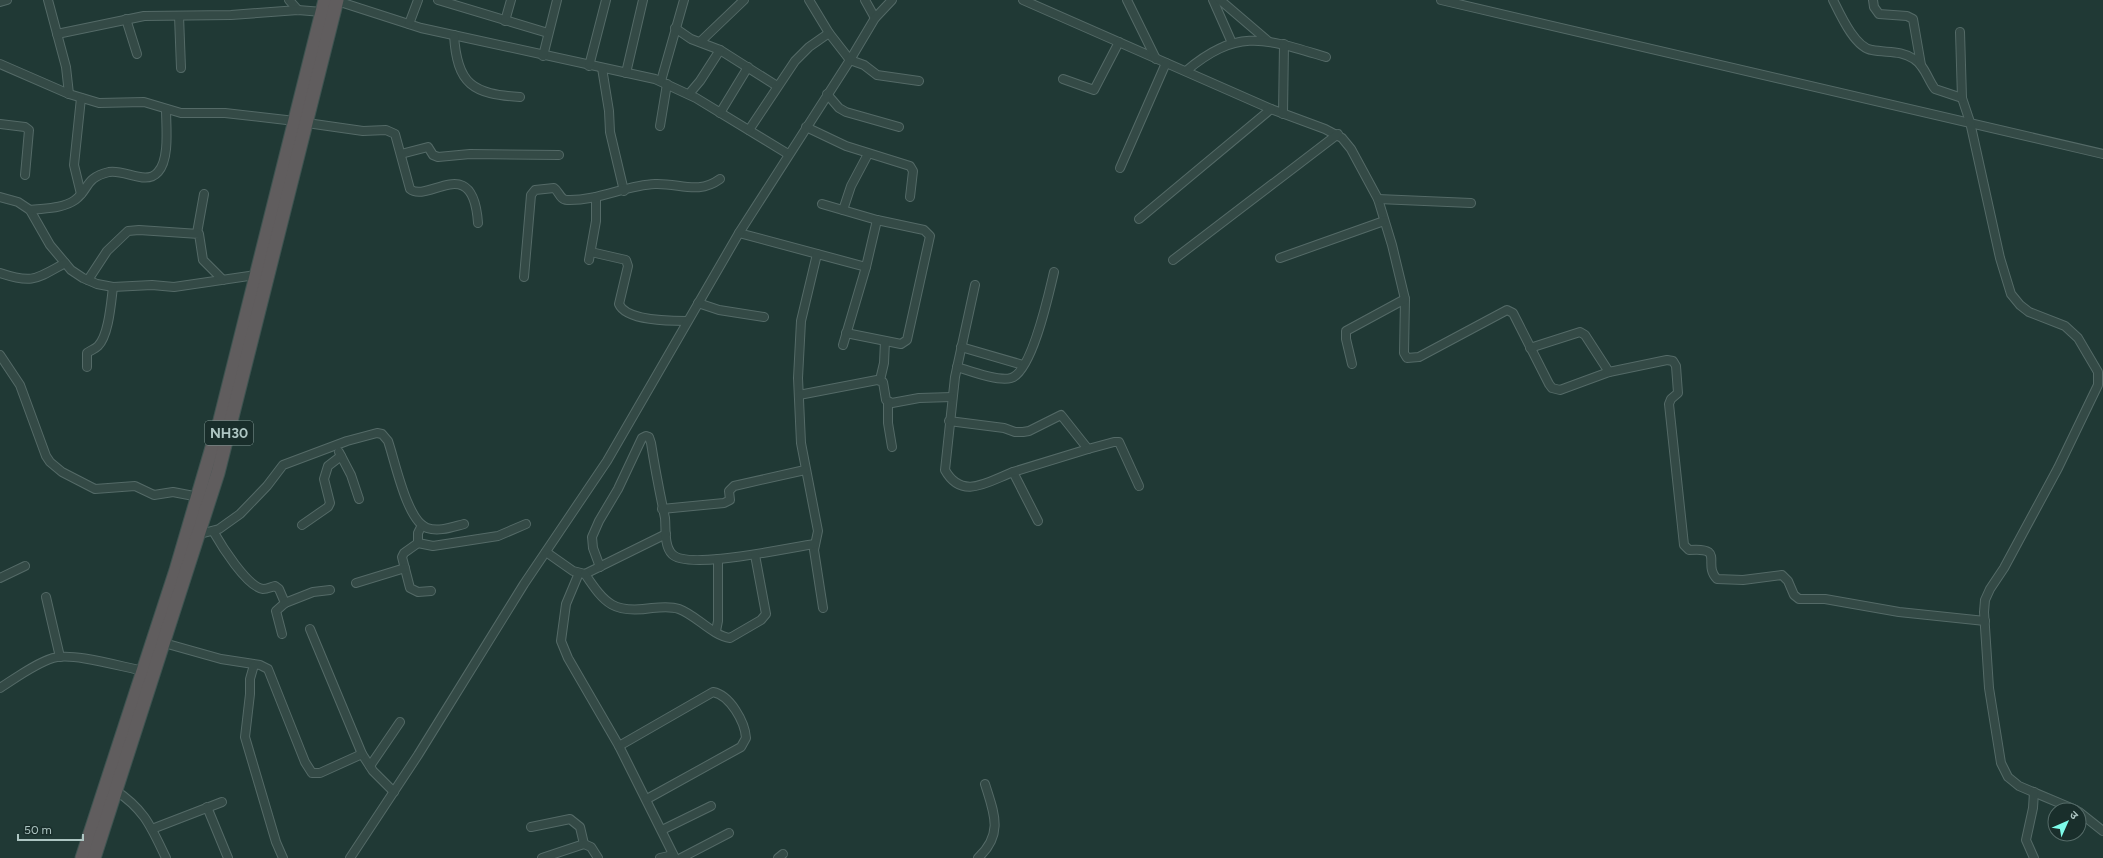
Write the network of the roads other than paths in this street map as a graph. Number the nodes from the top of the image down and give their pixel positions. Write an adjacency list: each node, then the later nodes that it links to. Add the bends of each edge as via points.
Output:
1 (7, 0): 22 (street)
2 (48, 0): 32 (street)
3 (289, 0): 24 (street)
4 (418, 0): 29 (street)
5 (438, 0): 28 (street)
6 (511, 0): 28 (street)
7 (557, 0): 33 (street)
8 (606, 0): 50 (street)
9 (643, 0): 55 (street)
10 (684, 0): 30 (street)
11 (744, 0): 37 (street)
12 (809, 0): 34 (street)
13 (865, 0): 27 (street)
14 (892, 0): 27 (street)
15 (1022, 0): 38 (street)
16 (1127, 0): 45 (street)
17 (1213, 0): 39 (street)
18 (1220, 0): 36 (street)
19 (1441, 0): 71 (street)
20 (1833, 0): 49 (street, via 1844,23 1865,47 1870,50 1897,52 1909,56)
21 (1873, 0): 49 (street, via 1879,14 1907,16 1913,19)
22 (0, 2)
23 (331, 3): 24 (street); 29 (street); 70 (highway, NH30); 70 (highway, NH30)
24 (298, 10): 25 (street)
25 (179, 16): 26 (street); 52 (street)
26 (126, 18): 32 (street); 42 (street)
27 (875, 18): 46 (street)
28 (505, 21): 33 (street)
29 (410, 24): 35 (street)
30 (675, 28): 37 (street); 58 (street)
31 (1960, 32): 65 (street)
32 (57, 34): 60 (street, via 66,67)
33 (548, 34): 43 (street)
34 (828, 34): 46 (street); 59 (street, via 795,60)
35 (454, 36): 43 (street); 63 (street, via 455,52 462,75 467,82 490,94)
36 (1268, 41): 39 (street); 40 (street)
37 (700, 42): 41 (street)
38 (1119, 42): 45 (street); 56 (street, via 1094,90)
39 (1232, 43): 54 (street, via 1211,52)
40 (1284, 44): 44 (street); 69 (street)
41 (720, 50): 51 (street); 61 (street)
42 (137, 54)
43 (542, 56): 50 (street)
44 (1326, 57)
45 (1156, 59): 47 (street)
46 (850, 60): 57 (street, via 864,65 877,75); 62 (street)
47 (1166, 63): 54 (street); 83 (street)
48 (0, 64): 60 (street)
49 (1921, 65): 65 (street, via 1936,89)
50 (589, 66): 53 (street)
51 (748, 67): 59 (street); 68 (street)
52 (181, 68)
53 (602, 68): 55 (street); 86 (street, via 610,132)
54 (1186, 71): 66 (street)
55 (626, 73): 58 (street)
56 (1063, 79)
57 (919, 81)
58 (664, 82): 61 (street); 73 (street)
59 (777, 86): 76 (street)
60 (69, 94): 64 (street)
61 (689, 94): 68 (street)
62 (827, 94): 74 (street); 75 (street, via 846,112)
63 (520, 97)
64 (81, 98): 67 (street, via 105,103 144,102); 87 (street, via 74,165)
65 (1962, 98): 71 (street)
66 (1271, 109): 69 (street); 97 (street)
67 (166, 110): 70 (street, via 181,113 225,113); 87 (street, via 165,161 156,175 148,178 124,172 109,172 91,180)
68 (720, 113): 76 (street)
69 (1283, 114): 77 (street)
70 (301, 122): 78 (street, via 362,131 386,130 395,134); 110 (highway, NH30); 153 (highway, NH30, via 236,409)
71 (1970, 122): 81 (street); 171 (street, via 2000,258 2011,294 2029,312 2065,326 2078,338 2098,372 2098,385 2058,468 1985,600)
72 (0, 124): 84 (street, via 25,127 29,130)
73 (660, 126)
74 (806, 127): 79 (street); 80 (street)
75 (899, 127)
76 (749, 130): 79 (street)
77 (1338, 134): 92 (street, via 1351,149); 105 (street)
78 (401, 154): 82 (street, via 428,147 433,155 438,157 470,154); 100 (street, via 410,189 420,192 450,184 464,188 471,193 477,204)
79 (788, 154): 102 (street)
80 (868, 154): 90 (street, via 912,168); 96 (street, via 851,186)
81 (2103, 154)
82 (559, 155)
83 (1120, 168)
84 (25, 175)
85 (720, 178): 86 (street, via 703,188 655,184)
86 (624, 191): 91 (street)
87 (81, 194): 95 (street, via 69,204)
88 (204, 194): 101 (street)
89 (0, 197): 95 (street, via 18,202)
90 (910, 197)
91 (596, 198): 111 (street, via 566,200 562,199 554,188 533,192); 119 (street, via 596,221 590,256 626,260 628,266 619,304 621,309 649,319)
92 (1378, 199): 93 (street); 99 (street)
93 (1472, 203)
94 (822, 204): 96 (street)
95 (30, 210): 106 (street, via 44,236)
96 (843, 210): 98 (street)
97 (1139, 219)
98 (877, 220): 107 (street); 121 (street, via 924,230 928,232 931,241 907,340 901,344)
99 (1384, 221): 104 (street); 116 (street)
100 (478, 223)
101 (197, 233): 112 (street, via 128,231 107,251); 113 (street, via 200,236 203,260)
102 (739, 233): 103 (street); 117 (street)
103 (817, 254): 107 (street); 133 (street, via 801,321 798,348)
104 (1280, 258)
105 (1173, 260)
106 (65, 263): 109 (street, via 30,280); 112 (street, via 71,270)
107 (866, 267): 120 (street)
108 (1054, 272): 127 (street, via 1038,333)
109 (0, 273)
110 (256, 275): 113 (street); 144 (highway, NH30)
111 (524, 277)
112 (88, 280): 115 (street)
113 (223, 280): 115 (street, via 174,287)
114 (974, 286): 123 (street)
115 (113, 287): 128 (street, via 108,322 102,341 99,346 87,353)
116 (1405, 299): 124 (street, via 1404,353 1410,359 1419,357 1507,310 1513,313); 126 (street, via 1346,331)
117 (698, 303): 118 (street, via 719,310); 119 (street)
118 (764, 317)
119 (687, 321): 157 (street, via 607,461)
120 (846, 333): 121 (street); 122 (street)
121 (885, 341): 132 (street)
122 (843, 345)
123 (961, 346): 127 (street); 129 (street)
124 (1530, 348): 131 (street, via 1580,332 1586,335); 131 (street, via 1549,384 1556,390)
125 (0, 355): 130 (street)
126 (1352, 364)
127 (1023, 365): 129 (street, via 1013,378 1008,379)
128 (87, 366)
129 (957, 367): 134 (street)
130 (4, 371): 144 (street, via 20,385 46,456 62,472 95,489 134,486 154,495 173,492)
131 (1609, 372): 171 (street, via 1667,360 1675,363 1678,393 1669,404 1684,544 1689,550 1709,551 1713,573 1717,579 1742,580 1782,575 1788,580 1794,595 1799,599 1825,599 1898,612)
132 (880, 380): 133 (street); 135 (street, via 884,385)
133 (799, 395): 141 (street)
134 (952, 397): 135 (street); 136 (street)
135 (888, 402): 138 (street)
136 (949, 421): 139 (street, via 1023,432 1061,415); 142 (street, via 945,470 948,476 961,485 974,488)
137 (335, 446): 140 (street); 151 (street, via 370,434 382,434 388,441 413,516); 152 (street, via 283,465 240,514)
138 (892, 447)
139 (1088, 449): 142 (street); 143 (street, via 1119,442)
140 (341, 456): 145 (street); 150 (street, via 331,462 324,479 330,504)
141 (805, 470): 146 (street, via 734,486 729,491 730,500 724,504); 156 (street, via 818,531)
142 (1013, 472): 147 (street)
143 (1139, 486)
144 (199, 497): 178 (highway, NH30)
145 (359, 499)
146 (662, 509): 154 (street); 161 (street, via 652,443 646,436 642,438 592,537 592,548)
147 (1038, 521)
148 (464, 524): 151 (street, via 438,529)
149 (526, 524): 155 (street, via 498,536 433,546)
150 (302, 525)
151 (422, 525): 155 (street, via 418,533)
152 (213, 531): 153 (street); 169 (street, via 231,560 245,575 262,589 277,587)
153 (200, 534): 175 (highway, NH30)
154 (666, 534): 159 (street, via 669,550 679,559); 161 (street)
155 (418, 543): 162 (street, via 403,555)
156 (815, 544): 158 (street); 170 (street)
157 (546, 552): 163 (street); 186 (street)
158 (755, 555): 159 (street); 173 (street, via 766,608 765,617 730,638)
159 (718, 559): 173 (street)
160 (24, 566): 164 (street)
161 (600, 567): 163 (street)
162 (405, 568): 165 (street); 167 (street, via 410,588 418,592)
163 (582, 573): 173 (street, via 604,600 613,606 623,610 672,607 680,609); 181 (street, via 566,604 561,641 568,658)
164 (0, 578)
165 (356, 583)
166 (330, 590): 169 (street, via 313,592)
167 (431, 590)
168 (46, 596): 176 (street)
169 (285, 603): 174 (street, via 276,612)
170 (823, 608)
171 (1985, 621): 187 (street, via 1989,688 2001,763 2012,782)
172 (310, 629): 182 (street)
173 (716, 631)
174 (282, 634)
175 (164, 643): 177 (street, via 221,659); 185 (highway, NH30)
176 (60, 657): 178 (street); 179 (street, via 29,670)
177 (254, 665): 182 (street, via 265,666 271,673 305,762 312,773 320,773); 205 (street, via 250,679 245,736)
178 (144, 671): 201 (highway, NH30)
179 (0, 688)
180 (400, 722): 183 (street)
181 (619, 746): 188 (street); 188 (street, via 712,692 723,695 728,700 743,726 746,738 741,747)
182 (362, 754): 183 (street)
183 (370, 766): 186 (street)
184 (985, 784): 210 (street, via 995,816 995,828 989,846)
185 (115, 790): 195 (street, via 140,810); 202 (highway, NH30)
186 (394, 792): 206 (street)
187 (2034, 792): 190 (street); 211 (street, via 2026,840)
188 (647, 799): 196 (street)
189 (222, 802): 192 (street)
190 (2057, 802)
191 (711, 806): 196 (street)
192 (207, 807): 195 (street); 204 (street)
193 (2087, 818): 197 (street)
194 (530, 827): 199 (street, via 570,818 580,827)
195 (152, 828): 203 (street)
196 (662, 830): 200 (street)
197 (2103, 831)
198 (729, 833): 200 (street)
199 (584, 844): 207 (street); 208 (street, via 592,847)
200 (676, 857): 209 (street)
201 (82, 858)
202 (94, 858)
203 (166, 858)
204 (228, 858)
205 (283, 858)
206 (350, 858)
207 (542, 858)
208 (598, 858)
209 (660, 858)
210 (978, 858)
211 (2034, 858)

